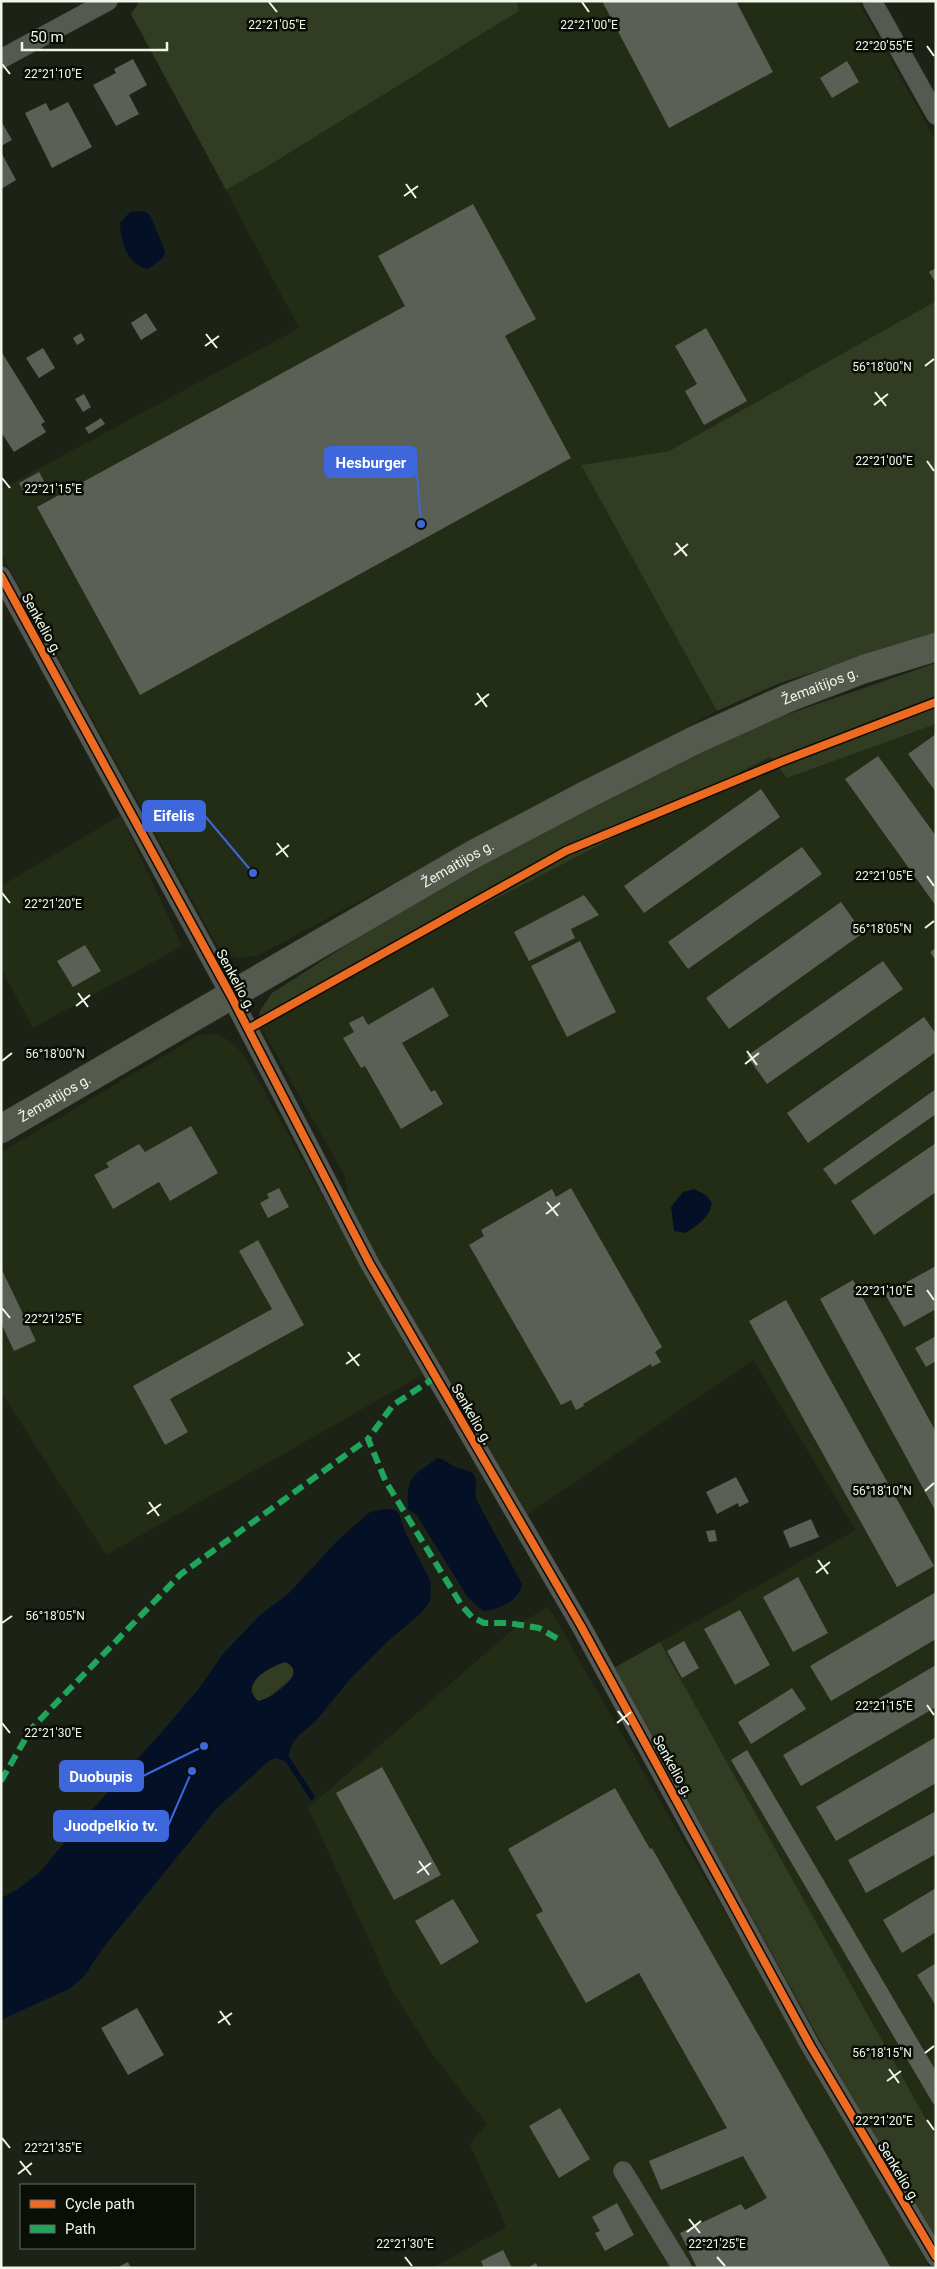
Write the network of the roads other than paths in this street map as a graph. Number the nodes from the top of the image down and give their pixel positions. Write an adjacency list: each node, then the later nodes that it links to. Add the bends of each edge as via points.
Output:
1 (108, 1): 3 (street)
2 (872, 1): 4 (street)
3 (1, 59)
4 (936, 115)
5 (1, 576): 7 (street, Senkelio g.)
6 (936, 647): 7 (main road, Žemaitijos g., via 864,669 788,698 652,761 472,855)
7 (231, 996): 8 (main road, Žemaitijos g.); 10 (street, Senkelio g., via 370,1264 585,1633 810,2046)
8 (1, 1129)
9 (623, 2171): 11 (street)
10 (936, 2257)
11 (682, 2268)

